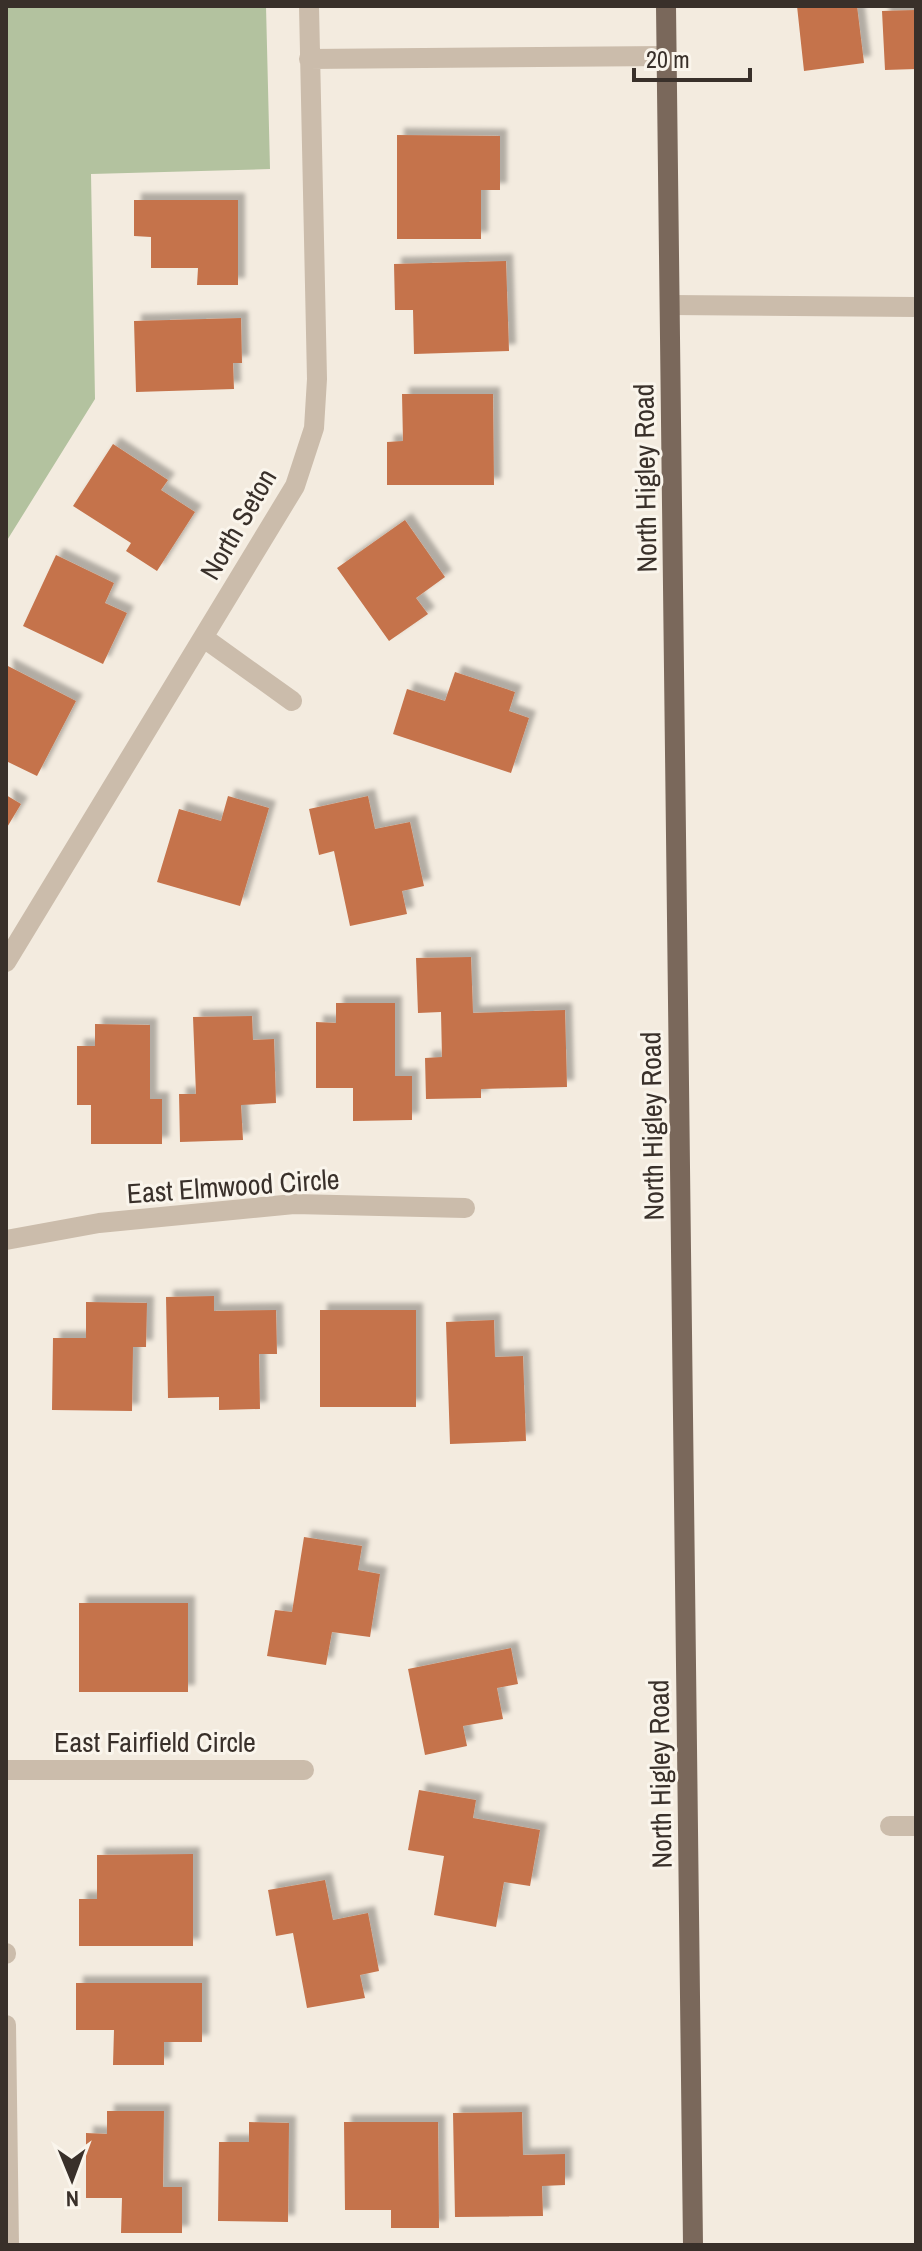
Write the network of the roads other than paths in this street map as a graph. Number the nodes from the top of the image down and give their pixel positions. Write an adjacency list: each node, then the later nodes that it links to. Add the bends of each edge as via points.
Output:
1 (309, 6): 4 (street, North Seton)
2 (666, 6): 3 (main road, North Higley Road)
3 (666, 56): 4 (street); 5 (main road, North Higley Road)
4 (309, 59): 7 (street, North Seton, via 314,428 295,486)
5 (671, 305): 6 (street); 18 (main road, North Higley Road)
6 (916, 307)
7 (204, 638): 8 (street); 9 (street, North Seton)
8 (292, 701)
9 (6, 962)
10 (465, 1208): 11 (street, East Elmwood Circle, via 294,1204 99,1223)
11 (6, 1240)
12 (6, 1770): 13 (street, East Fairfield Circle)
13 (304, 1770)
14 (890, 1826): 15 (street)
15 (916, 1826)
16 (6, 2025): 17 (street)
17 (9, 2245)
18 (693, 2245)

